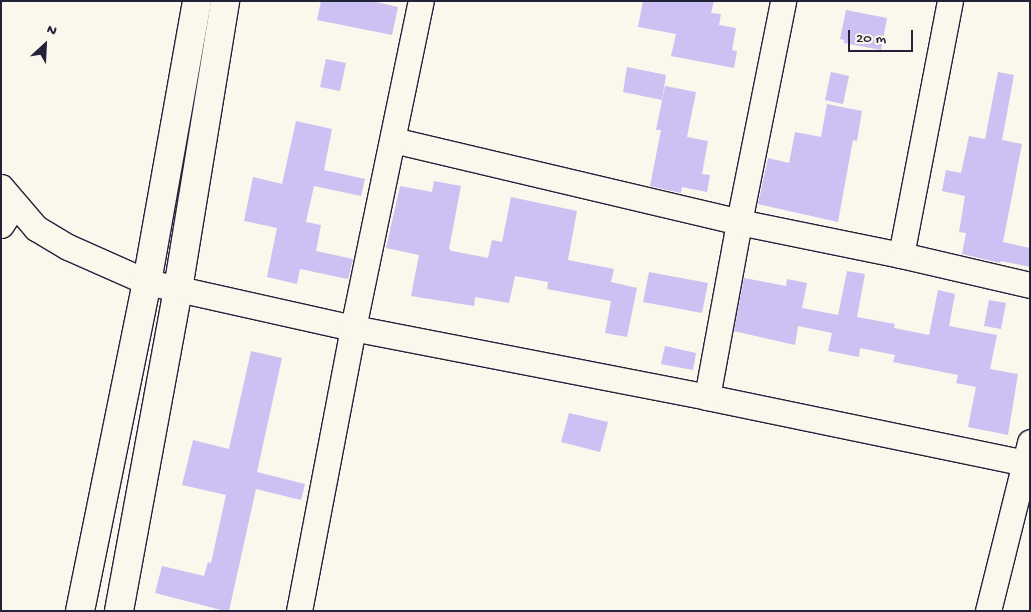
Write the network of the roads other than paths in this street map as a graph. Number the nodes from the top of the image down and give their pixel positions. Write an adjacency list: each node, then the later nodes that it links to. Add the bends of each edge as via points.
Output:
1 (197, 1): 11 (main road)
2 (225, 1): 13 (main road)
3 (420, 1): 6 (street)
4 (783, 1): 8 (street)
5 (950, 1): 10 (street)
6 (393, 140): 8 (street); 14 (street)
7 (8, 196): 9 (street); 11 (street, via 36,228 68,247)
8 (739, 222): 10 (street); 15 (street)
9 (1, 225)
10 (901, 255): 12 (street)
11 (147, 282): 13 (street); 17 (main road)
12 (1030, 286)
13 (178, 289): 14 (street); 18 (main road)
14 (353, 328): 15 (street); 19 (street)
15 (707, 397): 16 (street)
16 (1028, 457): 20 (street)
17 (80, 611)
18 (119, 611)
19 (299, 611)
20 (988, 611)

